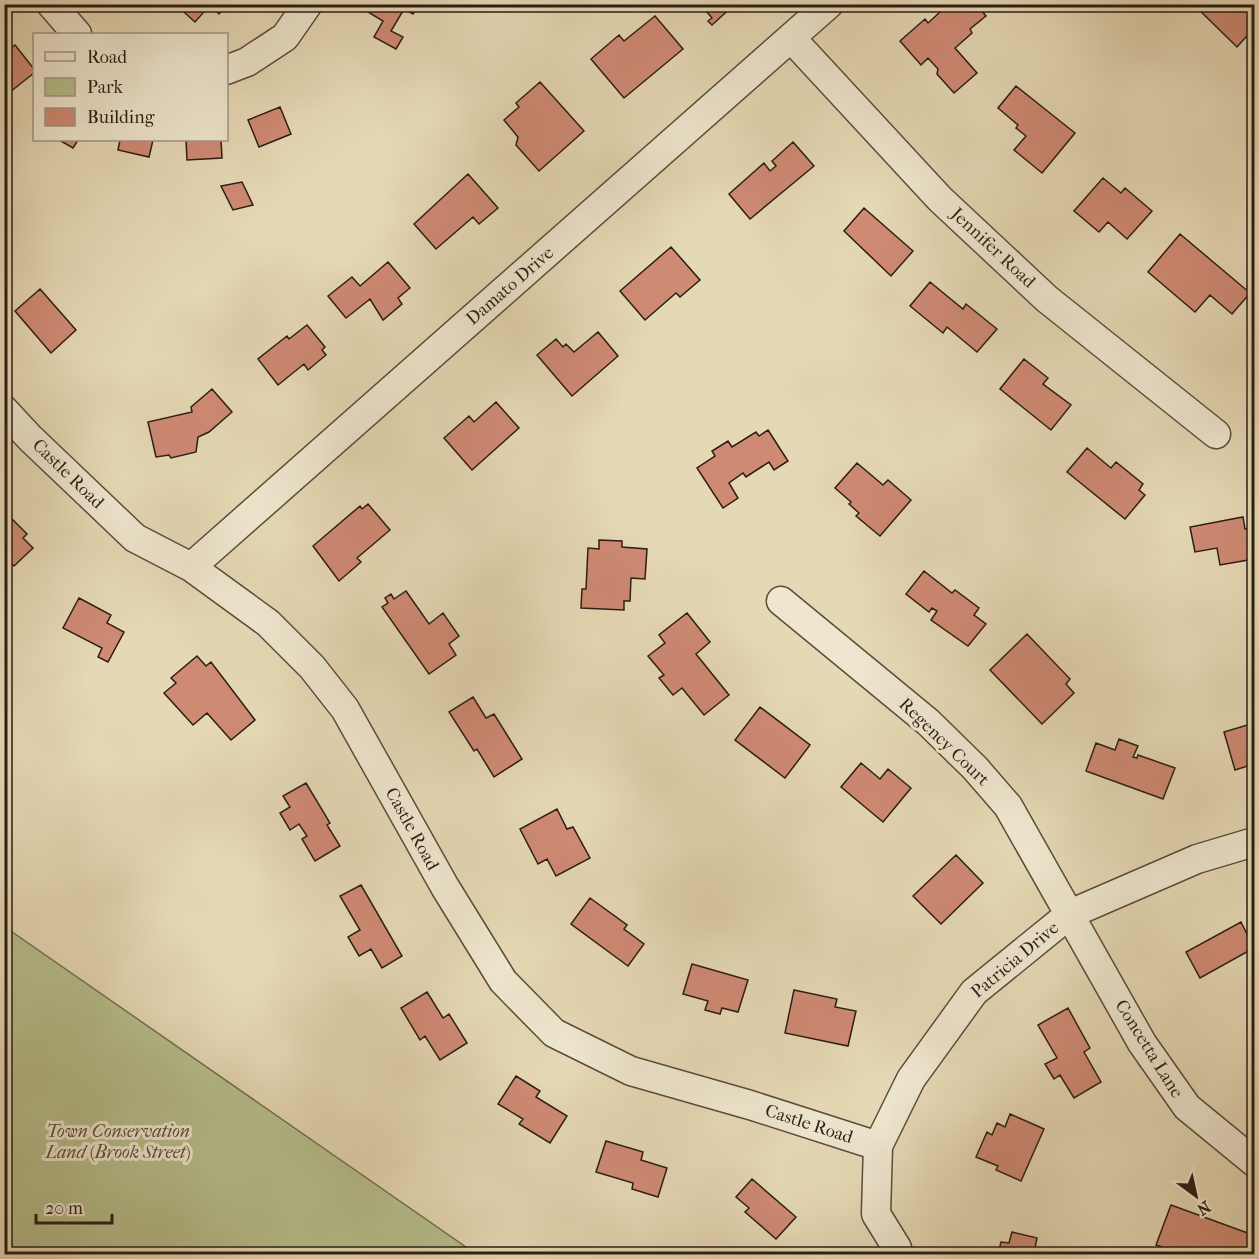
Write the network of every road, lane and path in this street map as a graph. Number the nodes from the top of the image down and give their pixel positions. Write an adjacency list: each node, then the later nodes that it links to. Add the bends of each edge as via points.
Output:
1 (51, 4): 4 (street)
2 (308, 4): 6 (street, via 285,37 247,62)
3 (829, 4): 5 (street, Damato Drive)
4 (76, 33)
5 (791, 39): 8 (street, Jennifer Road, via 940,199 1039,291); 9 (street, Damato Drive)
6 (228, 69)
7 (4, 410): 9 (street, Castle Road, via 135,538)
8 (1216, 434)
9 (191, 567): 13 (street, Castle Road, via 268,623 312,667 345,709 445,888 503,981 554,1033 631,1071)
10 (781, 601): 12 (street, Regency Court, via 928,722 975,768 1008,806)
11 (1254, 842): 12 (street, Patricia Drive, via 1197,859)
12 (1070, 915): 13 (street, Patricia Drive, via 974,992 911,1079); 14 (street, Concetta Lane, via 1142,1043 1187,1107)
13 (878, 1146): 15 (street, Patricia Drive, via 876,1214)
14 (1254, 1161)
15 (897, 1248)

